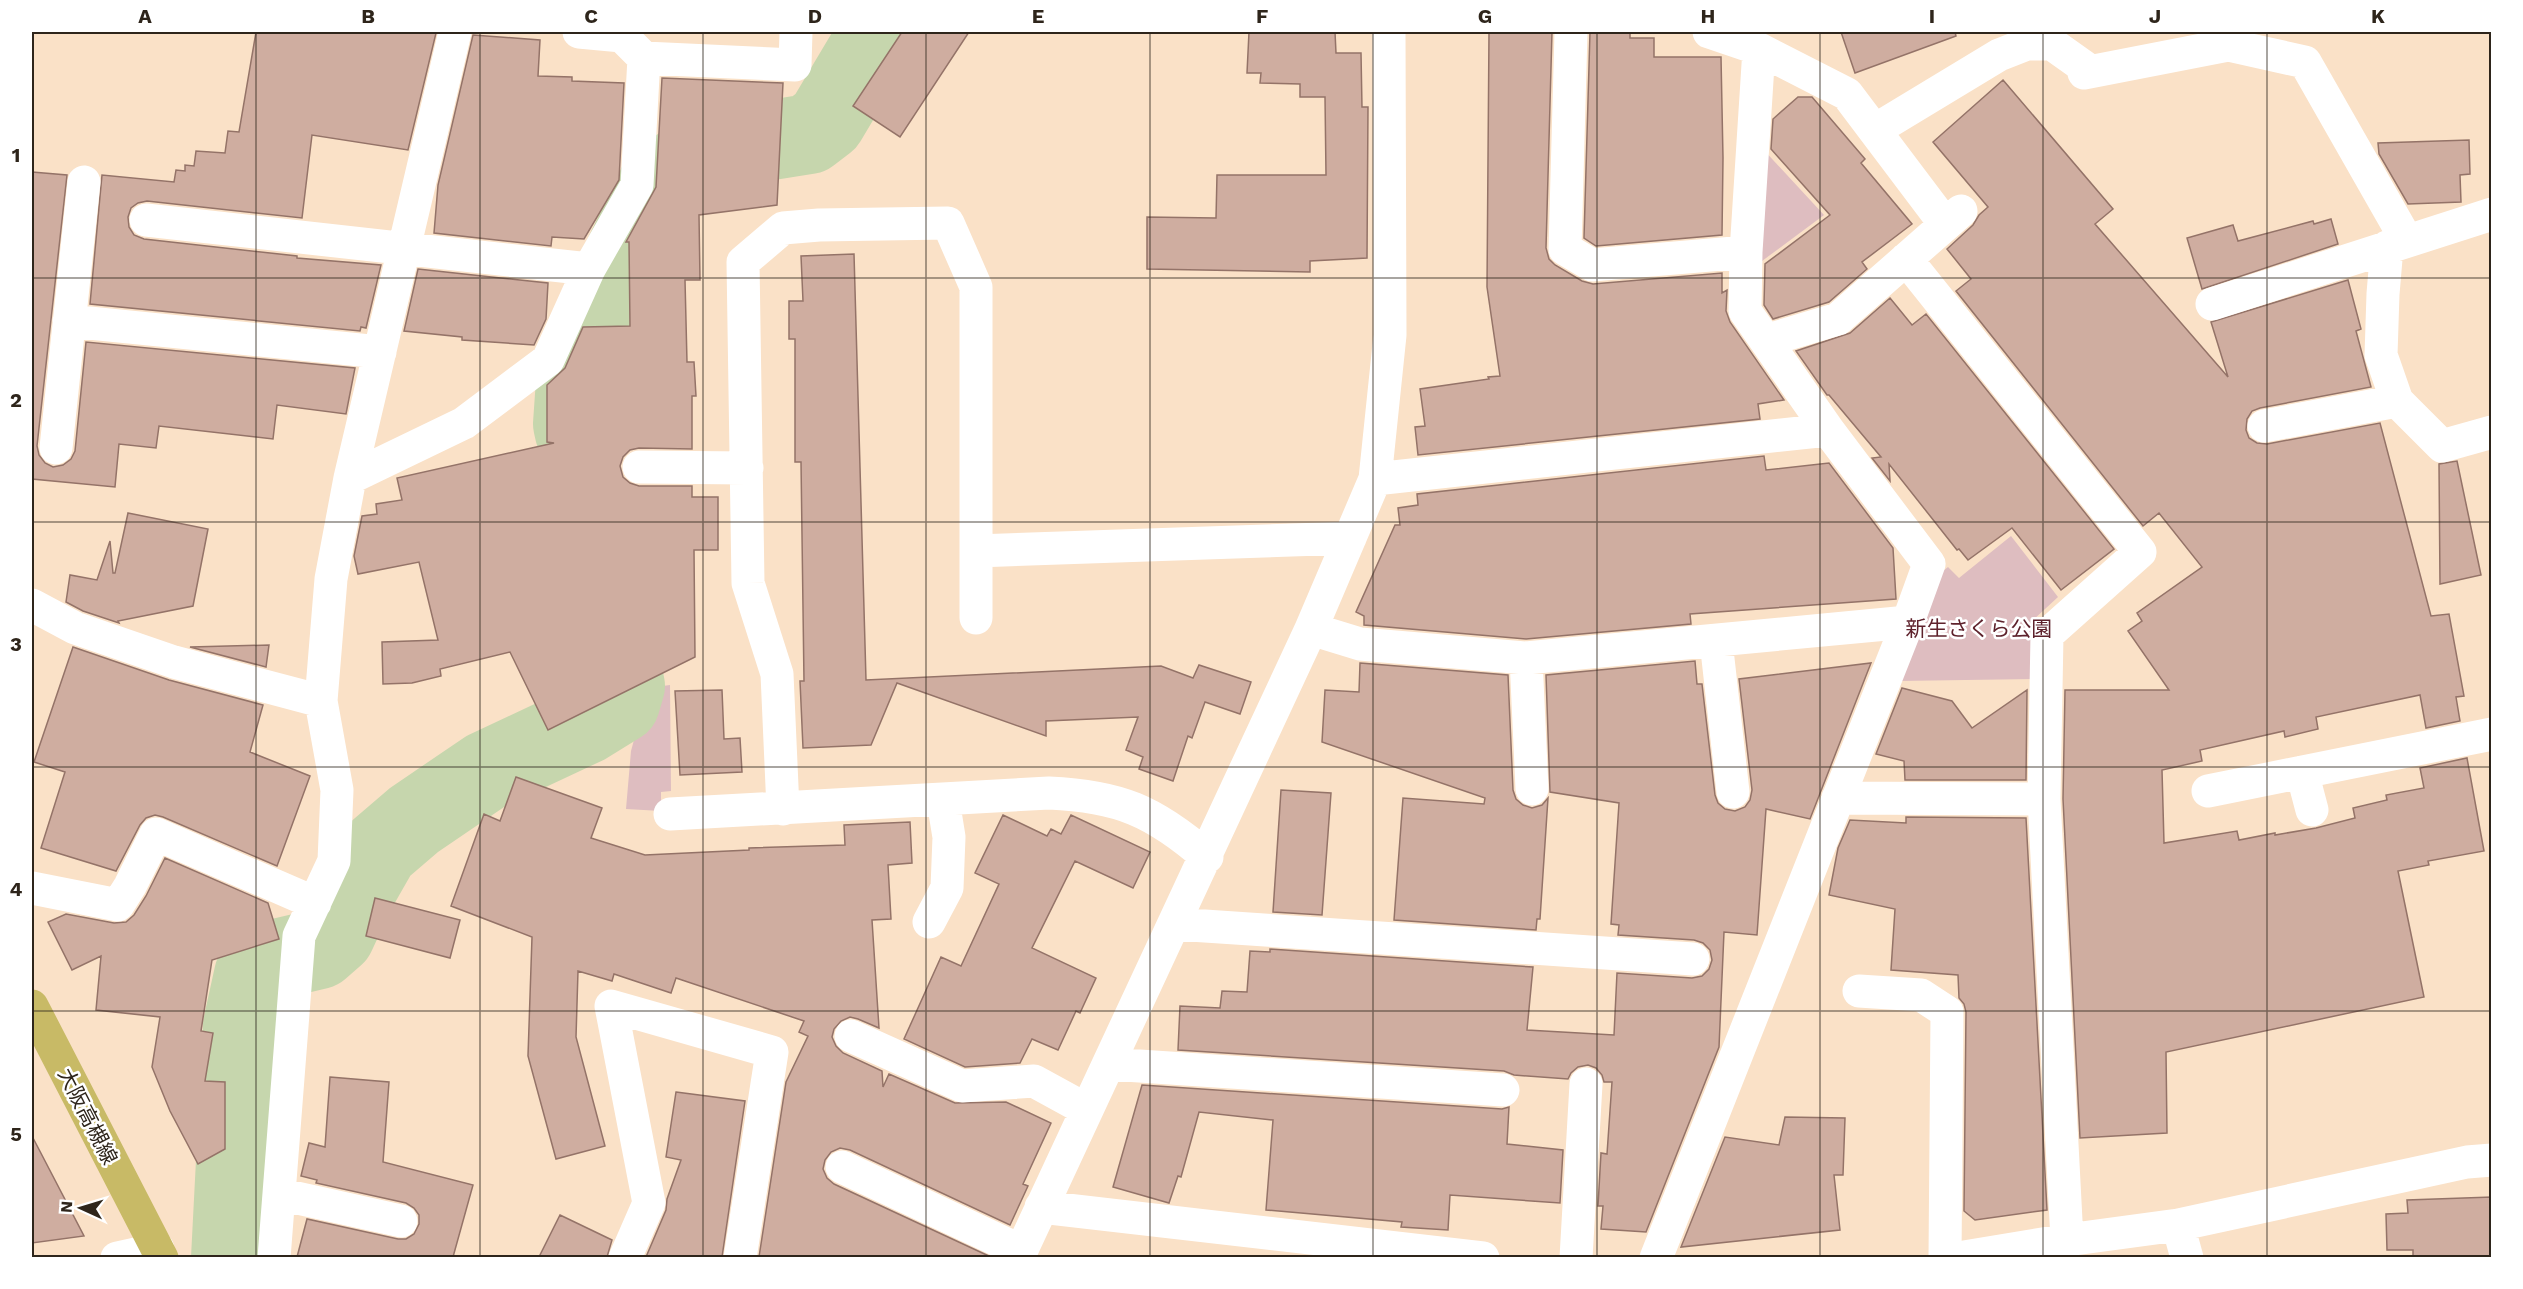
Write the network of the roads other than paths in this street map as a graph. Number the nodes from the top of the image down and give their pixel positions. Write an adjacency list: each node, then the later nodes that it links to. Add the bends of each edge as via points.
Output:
1 (455, 32): 15 (street)
2 (579, 32): 9 (street, via 622,36)
3 (796, 32): 9 (street, via 795,65)
4 (1389, 32): 31 (street, via 1390,335)
5 (1571, 32): 16 (street, via 1565,249 1592,265)
6 (1709, 32): 8 (street)
7 (2228, 38): 10 (street, via 2087,72 2052,44 2027,44 1999,55); 14 (street, via 2305,62)
8 (1772, 46): 10 (street, via 1848,94); 16 (street)
9 (644, 58): 18 (street, via 637,184)
10 (1875, 130): 17 (street, via 1953,218)
11 (84, 182): 20 (street)
12 (2492, 214): 14 (street)
13 (146, 220): 15 (street)
14 (2397, 244): 19 (street); 23 (street, via 2383,294 2381,355)
15 (404, 250): 18 (street); 22 (street)
16 (1746, 252): 21 (street, via 1745,311)
17 (1906, 259): 21 (street, via 1838,318); 48 (street, via 2140,552 2047,635)
18 (589, 270): 30 (street, via 548,360 464,423)
19 (2211, 304)
20 (69, 321): 22 (street); 27 (street)
21 (1768, 340): 25 (street)
22 (380, 352): 30 (street)
23 (2397, 401): 24 (street); 26 (street, via 2442,446)
24 (2264, 426)
25 (1828, 430): 31 (street); 36 (street, via 1929,564)
26 (2492, 432)
27 (56, 448)
28 (639, 467): 29 (street)
29 (747, 468): 33 (street, via 743,262 783,228 948,223 976,287); 49 (street, via 748,583 777,674)
30 (350, 478): 40 (street, via 332,579)
31 (1375, 479): 32 (street)
32 (1350, 538): 33 (street); 37 (street)
33 (976, 551): 35 (street)
34 (32, 605): 40 (street, via 75,628 174,662)
35 (976, 618)
36 (1908, 622): 38 (street); 46 (street)
37 (1311, 629): 39 (street, via 1359,644); 52 (street)
38 (1716, 641): 39 (street); 45 (street)
39 (1526, 658): 43 (street)
40 (321, 701): 54 (street, via 337,790 334,861)
41 (2492, 734): 42 (street)
42 (2302, 772): 44 (street); 50 (street)
43 (1533, 789)
44 (2208, 791)
45 (1733, 792)
46 (1838, 798): 48 (street); 81 (street)
47 (943, 800): 49 (street); 52 (street, via 1084,794 1150,815); 55 (street, via 949,837 947,888)
48 (2044, 800): 71 (street)
49 (783, 809): 51 (street)
50 (2312, 810)
51 (670, 814)
52 (1207, 857): 56 (street)
53 (32, 888): 54 (street, via 117,905 156,834)
54 (315, 903): 67 (street, via 299,936)
55 (929, 922)
56 (1175, 924): 57 (street); 61 (street)
57 (1693, 959)
58 (1859, 991): 82 (street, via 1921,995 1947,1012)
59 (32, 1006): 73 (main road, 大阪高槻線)
60 (851, 1036): 64 (street, via 962,1086 1034,1082)
61 (1109, 1064): 63 (street); 64 (street)
62 (1586, 1084): 80 (street)
63 (1503, 1090)
64 (1087, 1110): 68 (street)
65 (2492, 1160): 70 (street, via 2467,1162)
66 (842, 1167): 74 (street)
67 (279, 1194): 69 (street); 76 (street)
68 (1041, 1208): 72 (street); 74 (street)
69 (401, 1221)
70 (2178, 1225): 71 (street); 84 (street)
71 (2067, 1240): 83 (street)
72 (1245, 1244): 79 (street)
73 (160, 1253): 75 (street)
74 (1020, 1254)
75 (117, 1257)
76 (274, 1257)
77 (625, 1257): 78 (street, via 650,1203 611,1006 772,1052)
78 (740, 1257)
79 (1483, 1257)
80 (1576, 1257)
81 (1656, 1257)
82 (1945, 1257)
83 (1958, 1257)
84 (2187, 1257)

